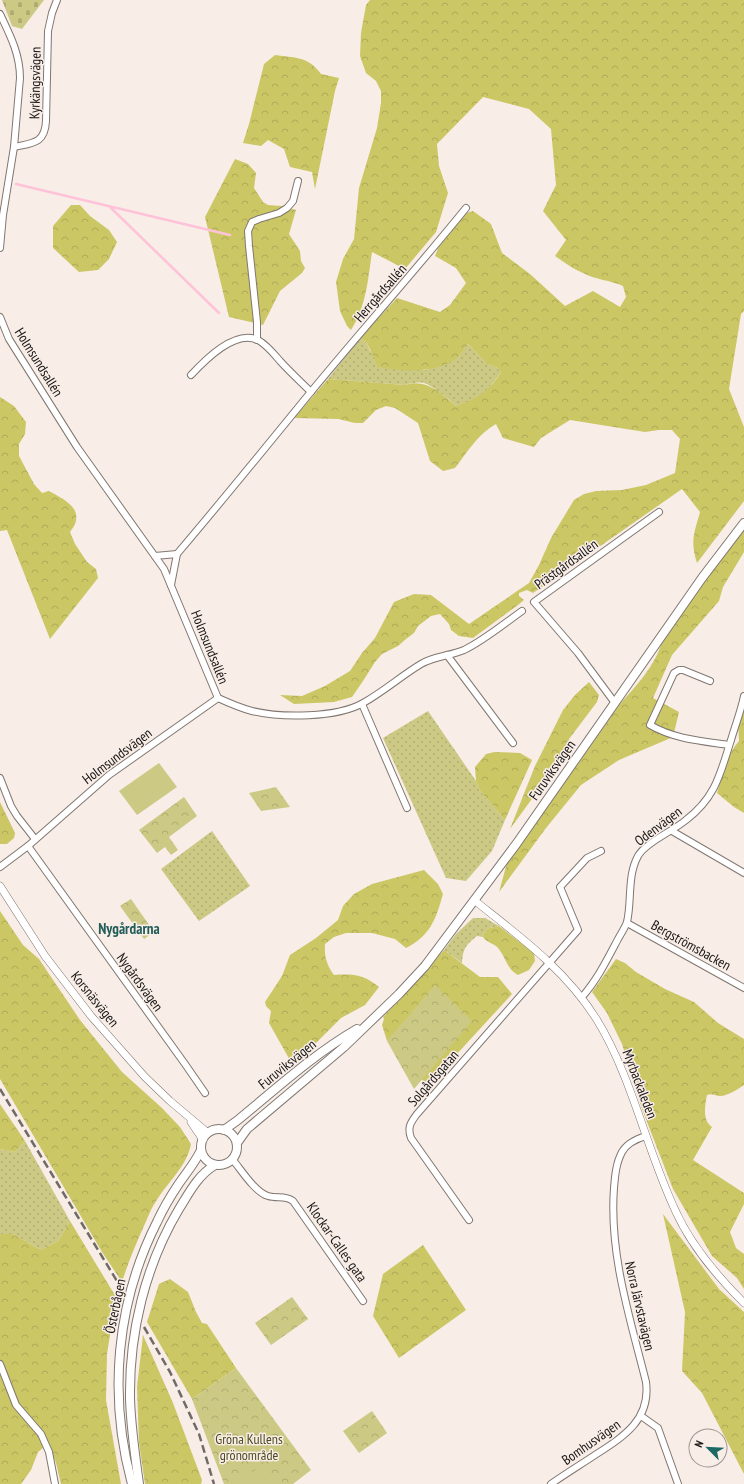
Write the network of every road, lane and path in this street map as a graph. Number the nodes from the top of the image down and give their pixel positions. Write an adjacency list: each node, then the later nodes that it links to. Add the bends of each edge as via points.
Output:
1 (58, 0): 3 (street, Kyrkängsvägen, via 48,31 45,133 39,141)
2 (0, 14): 3 (street, via 15,48 20,67)
3 (14, 147): 6 (street)
4 (298, 181): 9 (street, via 293,201 287,208 279,213 258,218 252,222 248,231)
5 (466, 208): 11 (street, Herrgårdsallén)
6 (1, 215): 7 (street)
7 (0, 248)
8 (0, 317): 15 (street, Holmsundsallén, via 9,339 77,447)
9 (257, 340): 10 (street, via 246,338 223,346); 11 (street)
10 (191, 376)
11 (311, 392): 14 (street, Herrgårdsallén)
12 (659, 512): 22 (street, Prästgårdsallén, via 534,602 578,653)
13 (744, 523): 22 (main road, Furuviksvägen, via 702,578)
14 (177, 554): 15 (street); 16 (street)
15 (155, 556): 16 (street, Holmsundsallén)
16 (171, 585): 21 (street, Holmsundsallén)
17 (522, 610): 18 (street, via 472,646)
18 (447, 655): 23 (street, via 422,664); 24 (street)
19 (710, 681): 25 (street, via 683,670 676,671 650,725 683,738)
20 (744, 696): 25 (street, Odenvägen)
21 (218, 698): 23 (street, Holmsundsallén, via 251,711 289,716 334,712); 29 (street, Holmsundsvägen, via 109,775)
22 (615, 703): 35 (main road, Furuviksvägen)
23 (362, 704): 27 (street)
24 (513, 743)
25 (729, 745): 28 (street, Odenvägen, via 709,798 700,809)
26 (0, 778): 29 (street, via 11,806)
27 (407, 808)
28 (672, 831): 33 (street); 36 (street, Odenvägen, via 646,847 637,857 631,878)
29 (36, 839): 30 (street, Holmsundsvägen)
30 (28, 846): 32 (street, Holmsundsvägen); 41 (street, Nygårdsvägen)
31 (601, 851): 37 (street, Solgårdsgatan, via 587,858 560,887 578,930)
32 (0, 867)
33 (744, 873)
34 (0, 886): 44 (street, Korsnäsvägen, via 45,956 91,1016)
35 (474, 900): 37 (street, Myrbackaleden); 40 (main road, Furuviksvägen, via 425,966)
36 (627, 923): 38 (street, Bergströmsbacken); 39 (street, Odenvägen, via 596,979)
37 (550, 963): 39 (street, Myrbackaleden); 49 (street, Solgårdsgatan, via 410,1124 411,1138)
38 (744, 988)
39 (582, 996): 43 (street, Myrbackaleden, via 618,1061)
40 (368, 1022): 42 (main road, Furuviksvägen, via 317,1055); 45 (main road, Furuviksvägen, via 344,1047 247,1129)
41 (205, 1093)
42 (224, 1130): 44 (main road, via 215,1129); 45 (main road, via 233,1135)
43 (646, 1136): 51 (street, Myrbackaleden, via 676,1213 690,1238 711,1269); 53 (street, Norra Järvstavägen, via 629,1143 618,1160 613,1213 622,1288 647,1388)
44 (205, 1137): 46 (main road)
45 (237, 1143): 47 (main road, via 238,1151)
46 (201, 1150): 48 (main road, via 204,1157); 55 (main road, Österbågen, via 169,1200 146,1243 127,1305 121,1336 118,1380 121,1428)
47 (233, 1160): 48 (main road, via 224,1165); 50 (street, Klockar-Calles gata, via 263,1194 287,1197 293,1201)
48 (215, 1165): 56 (main road, Österbågen, via 203,1173 194,1184 166,1232 149,1273 140,1305 130,1398)
49 (468, 1220)
50 (363, 1301)
51 (744, 1303)
52 (0, 1364): 54 (street, via 16,1405 41,1434 49,1452)
53 (641, 1416): 57 (street, Bomhusvägen, via 618,1440); 58 (street, via 658,1428)
54 (55, 1484)
55 (132, 1484)
56 (139, 1484)
57 (551, 1484)
58 (678, 1484)

